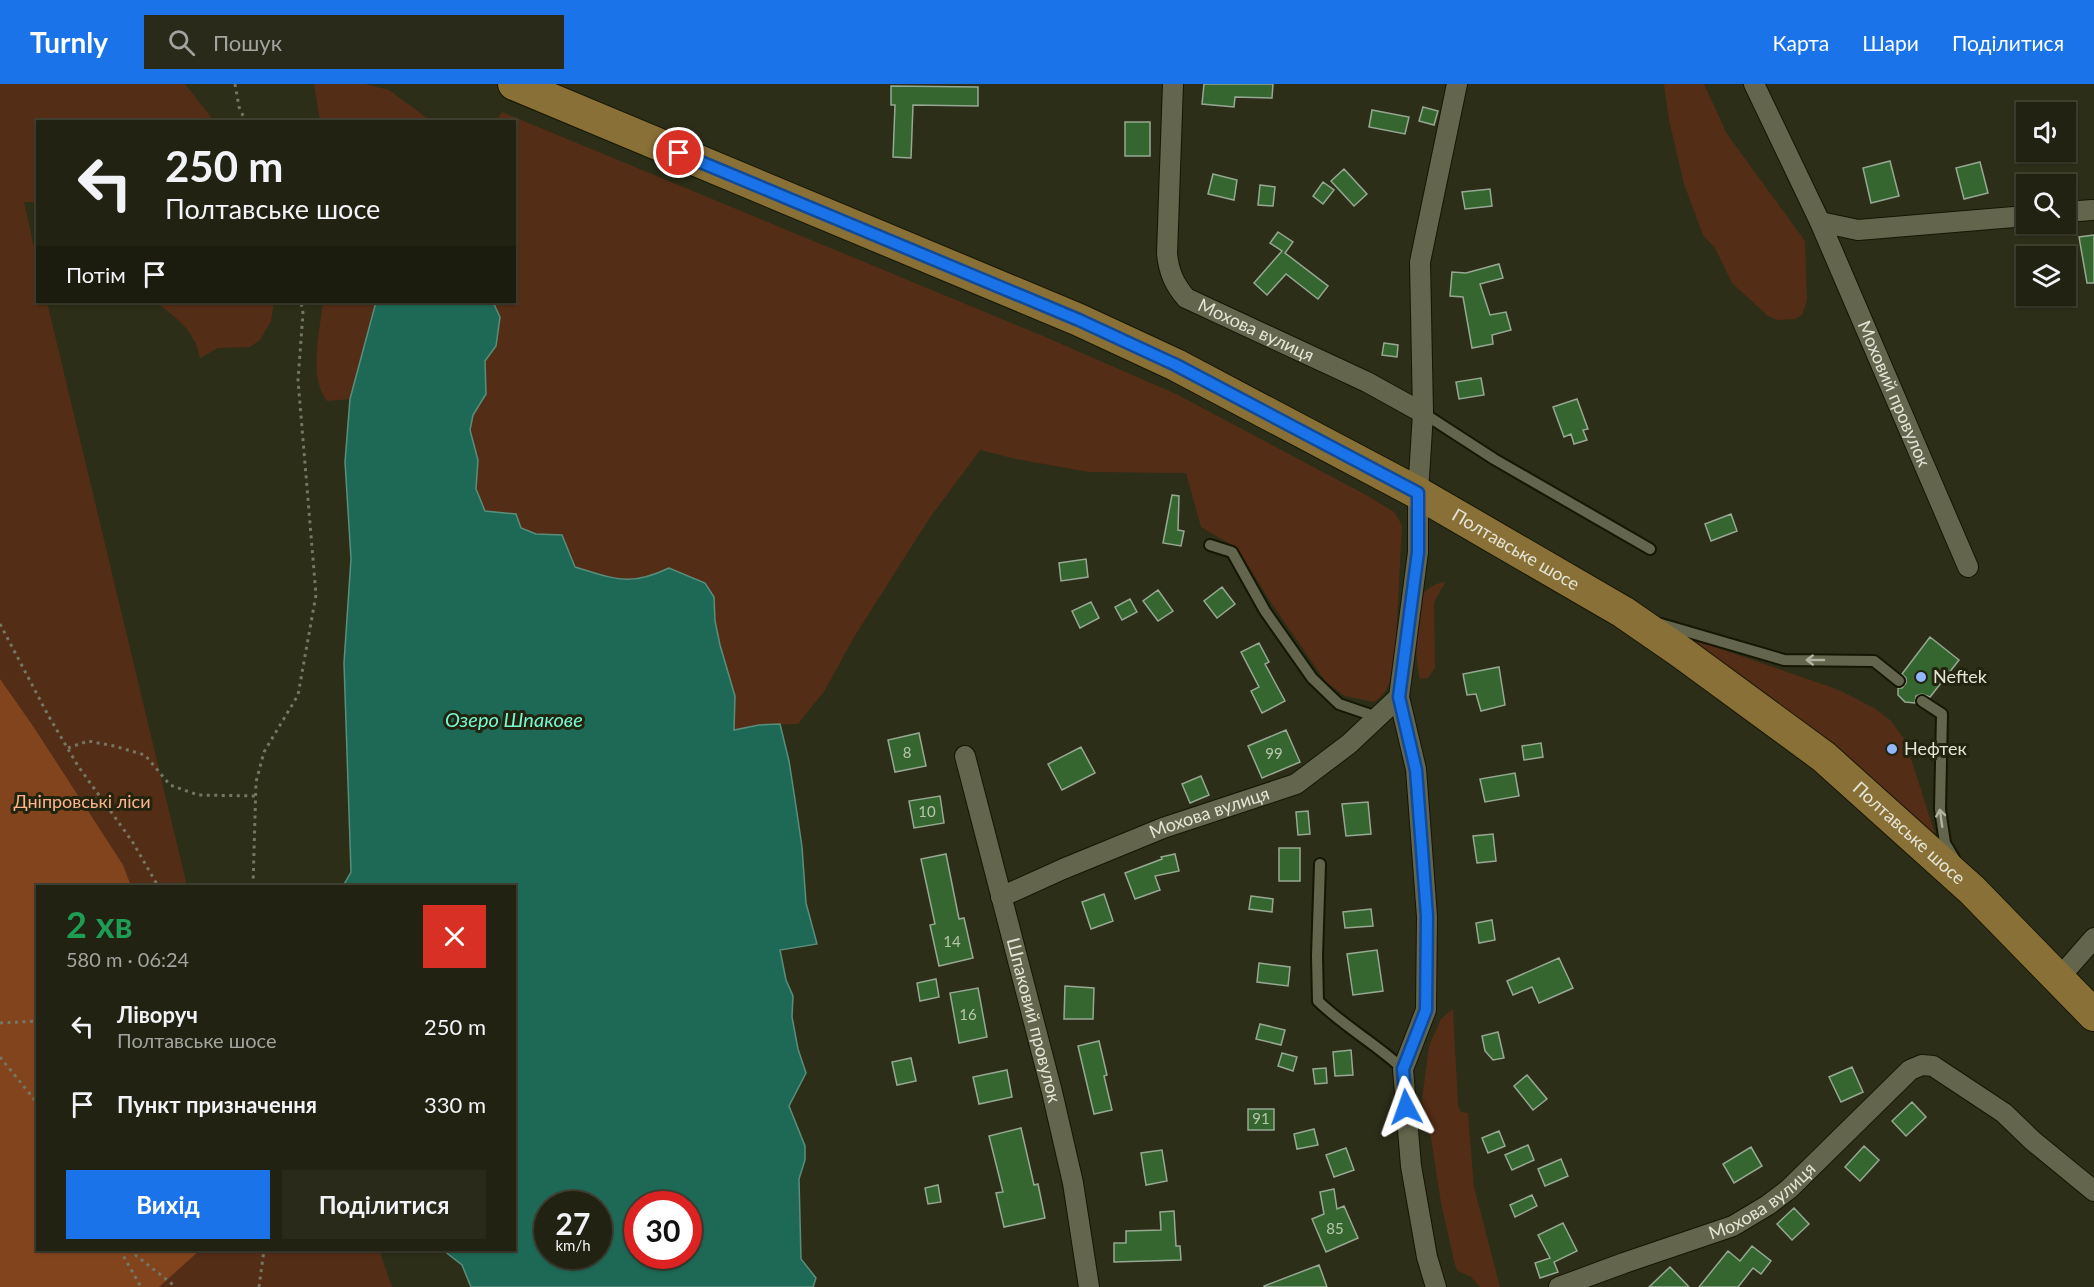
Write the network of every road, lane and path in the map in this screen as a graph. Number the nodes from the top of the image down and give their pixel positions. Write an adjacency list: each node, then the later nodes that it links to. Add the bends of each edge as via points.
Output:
1 (235, 84): 6 (path)
2 (514, 84): 13 (main road, Полтавське шосе, via 1100,330 1176,365)
3 (1173, 84): 12 (street, Мохова вулиця, via 1167,254 1175,285 1186,298 1367,382)
4 (1457, 84): 12 (street, via 1420,262)
5 (1754, 84): 10 (street, Моховий провулок)
6 (245, 120)
7 (2092, 210): 8 (street)
8 (2076, 211)
9 (2016, 217): 10 (street, via 1858,230)
10 (1820, 222): 16 (street, Моховий провулок)
11 (301, 303): 25 (path, via 298,380 316,595 298,694 264,752)
12 (1423, 413): 13 (street); 15 (lane)
13 (1418, 493): 17 (main road, Полтавське шосе); 20 (street, via 1418,552)
14 (1210, 545): 22 (lane, via 1232,552 1265,611 1312,678 1339,705)
15 (1650, 549)
16 (1968, 567)
17 (1623, 612): 19 (lane, one-way to 17, via 1874,661 1784,660); 29 (main road, Полтавське шосе, via 1824,758)
18 (0, 624): 23 (path)
19 (1899, 681)
20 (1399, 697): 22 (street, Мохова вулиця); 37 (street, via 1416,770 1427,916 1426,1010)
21 (1923, 701): 29 (lane, one-way to 21, via 1945,843 1940,809 1942,714)
22 (1377, 717): 30 (street, Мохова вулиця, via 1296,784 1163,828)
23 (68, 748): 25 (path, via 88,741 145,754 170,785 198,795); 27 (path)
24 (965, 756): 30 (street, Шпаковий провулок)
25 (256, 796): 28 (path)
26 (1320, 864): 37 (lane, via 1318,1001 1338,1021)
27 (157, 885)
28 (253, 885)
29 (1972, 890): 32 (main road, Полтавське шосе)
30 (1001, 897): 46 (street, Шпаковий провулок, via 1073,1183)
31 (2094, 938): 32 (street)
32 (2059, 978): 33 (main road, Полтавське шосе)
33 (2094, 1015)
34 (36, 1021): 35 (path)
35 (0, 1023)
36 (0, 1057): 38 (path)
37 (1403, 1069): 47 (street, via 1411,1166)
38 (36, 1102)
39 (2094, 1191): 48 (street, Мохова вулиця, via 2004,1113 1933,1066 1922,1065 1910,1070 1789,1188 1733,1226)
40 (121, 1251): 43 (path)
41 (130, 1251): 44 (path)
42 (264, 1251): 45 (path)
43 (141, 1287)
44 (176, 1287)
45 (259, 1287)
46 (1089, 1287)
47 (1436, 1287)
48 (1559, 1287)

